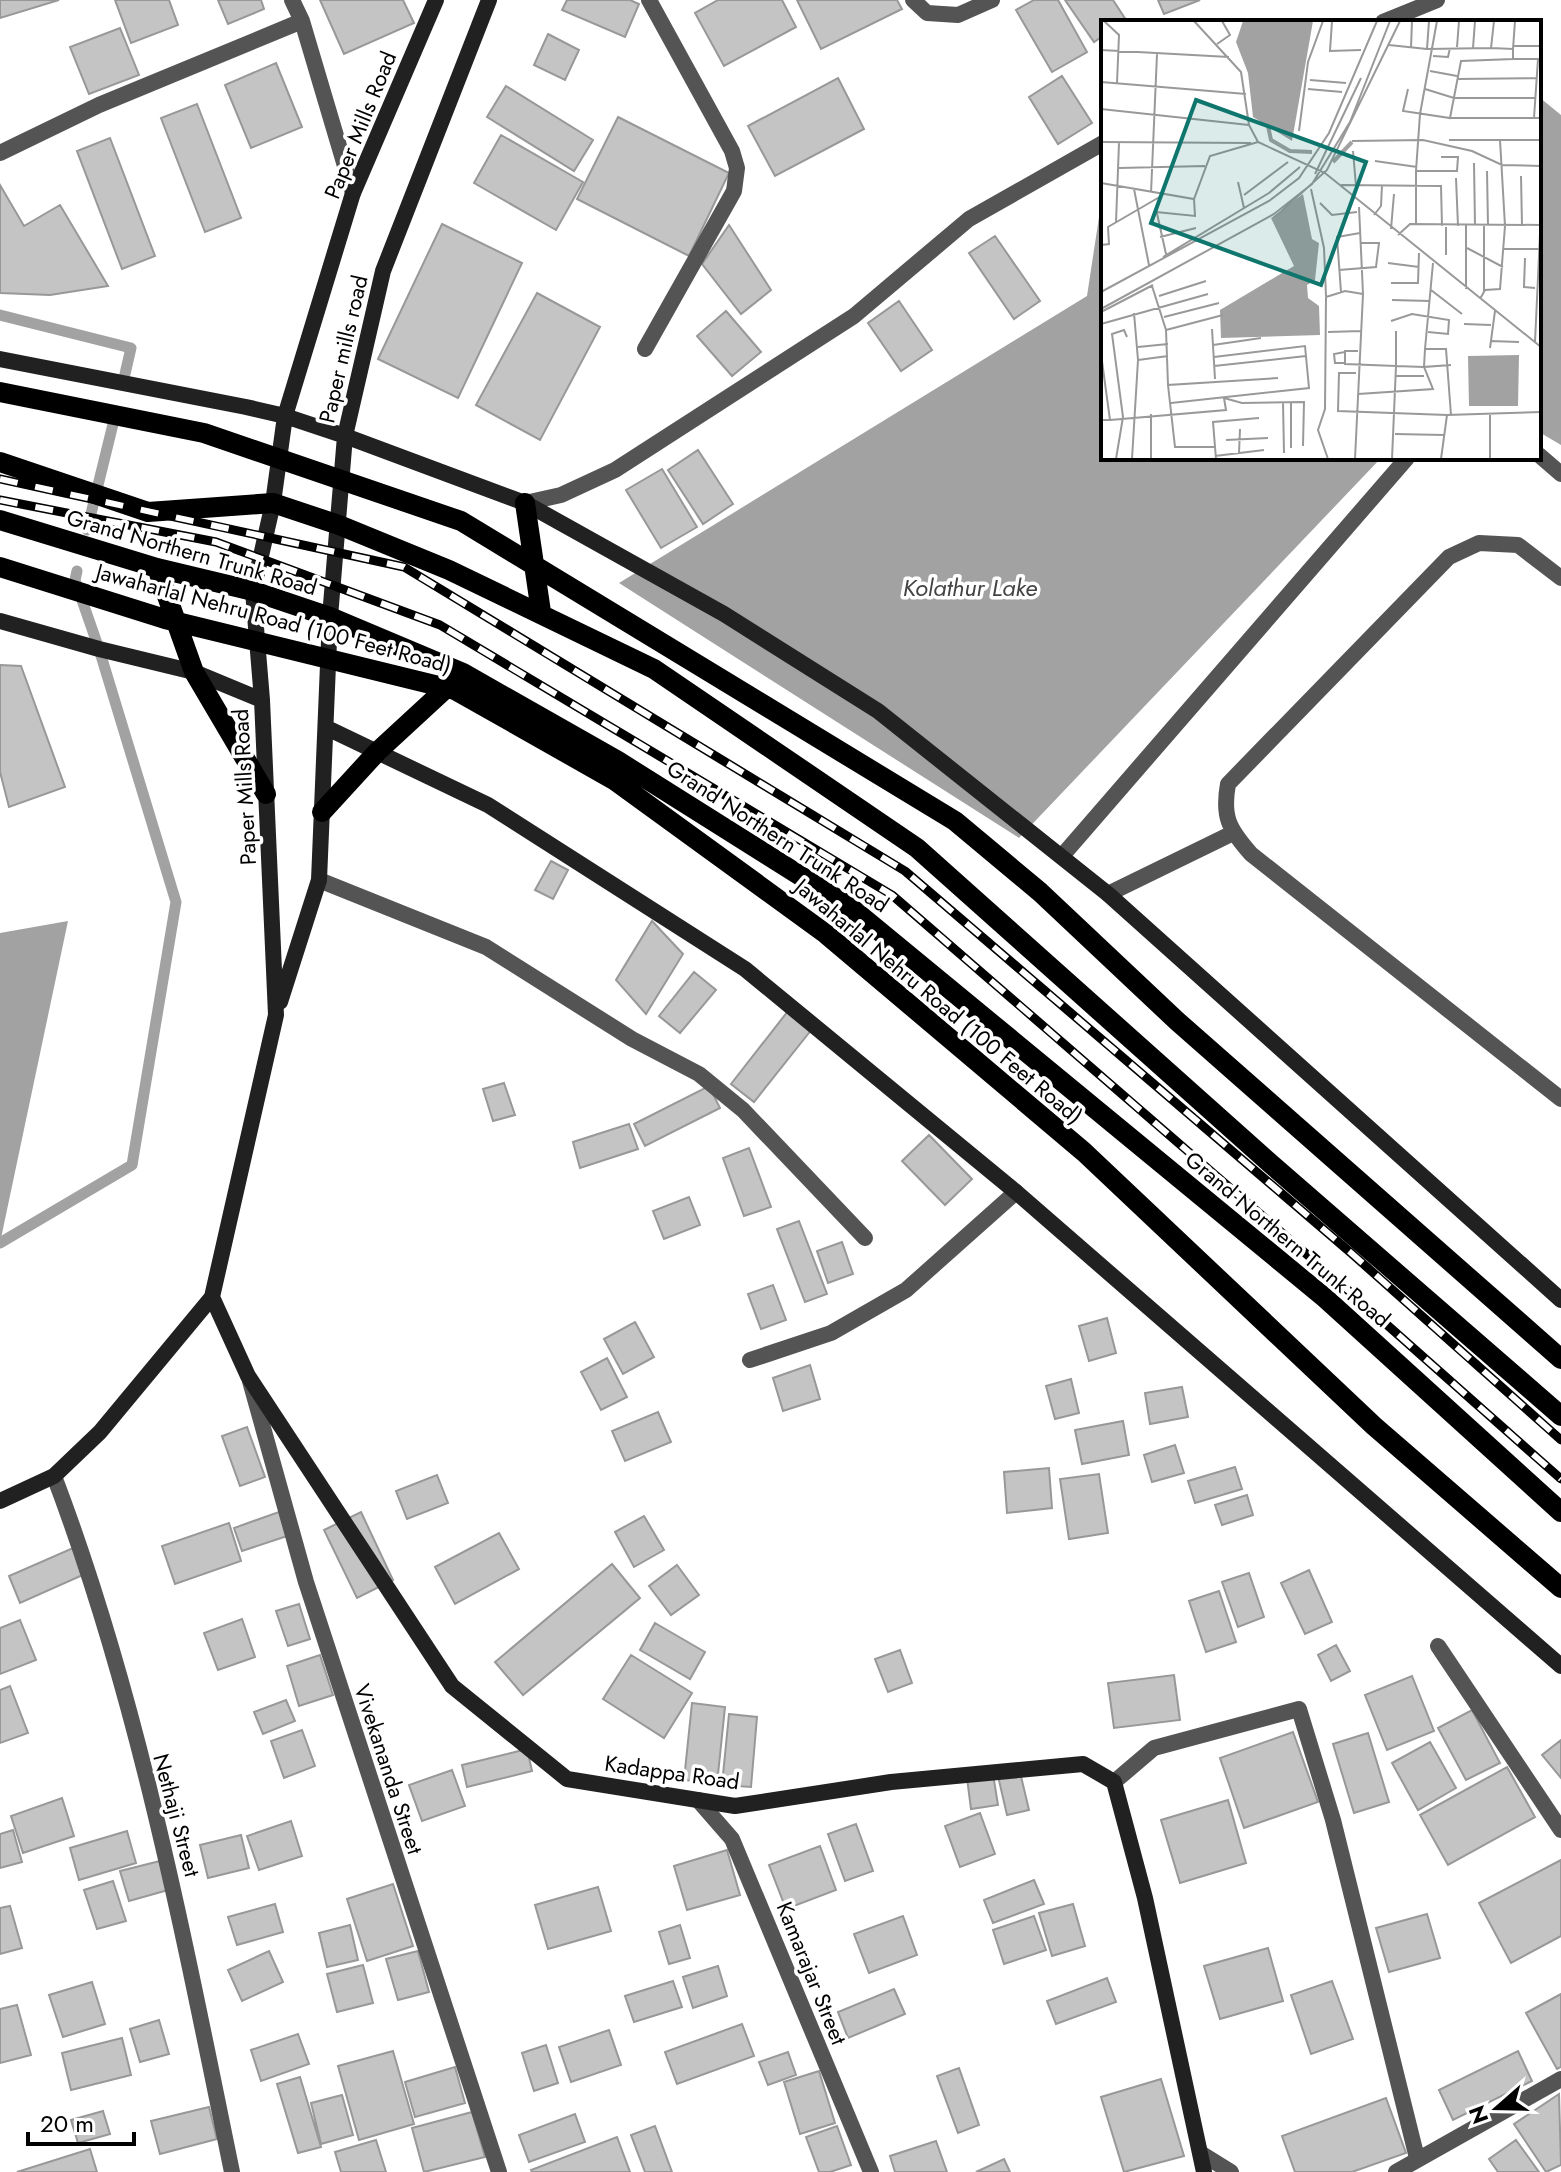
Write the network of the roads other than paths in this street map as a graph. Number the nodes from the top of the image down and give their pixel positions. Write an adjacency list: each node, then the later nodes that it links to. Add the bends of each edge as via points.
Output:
1 (292, 0): 9 (street)
2 (436, 0): 12 (main road, Paper Mills Road)
3 (489, 0): 17 (main road, Paper mills road, via 383,271)
4 (649, 0): 13 (street, via 724,134 737,168 734,191)
5 (913, 0): 6 (street, via 927,13 958,15)
6 (992, 0)
7 (1437, 0): 8 (street)
8 (1388, 20)
9 (302, 21): 11 (street, via 99,105); 12 (street)
10 (1101, 144): 23 (street, via 969,219 854,316 615,470 561,495)
11 (0, 153)
12 (353, 193): 16 (main road, Paper Mills Road)
13 (645, 349)
14 (0, 359): 16 (main road)
15 (0, 392): 50 (main road, via 204,433 461,521 955,821)
16 (285, 416): 17 (main road); 22 (main road, Paper Mills Road)
17 (345, 436): 23 (main road); 25 (main road, Paper mills road)
18 (1541, 457): 21 (street)
19 (1405, 460): 41 (street)
20 (0, 462): 22 (main road, Grand Northern Trunk Road, via 148,512)
21 (1561, 474)
22 (273, 503): 25 (main road, Grand Northern Trunk Road); 29 (main road, Paper Mills Road)
23 (525, 503): 30 (main road); 41 (main road, via 724,614 878,711)
24 (0, 520): 27 (main road, Grand Northern Trunk Road)
25 (339, 525): 30 (main road, Grand Northern Trunk Road); 31 (main road, Paper mills road)
26 (0, 567): 57 (main road, Jawaharlal Nehru Road (100 Feet Road), via 165,619 455,690 614,780 826,934 1084,1152 1374,1426)
27 (157, 568): 29 (main road, Grand Northern Trunk Road); 33 (main road)
28 (1561, 578): 40 (street, via 1518,545 1479,543 1449,557 1228,784 1223,807)
29 (253, 591): 31 (main road, Grand Northern Trunk Road); 35 (main road, Paper Mills Road)
30 (541, 612): 53 (main road, Grand Northern Trunk Road, via 654,669 917,848)
31 (330, 617): 34 (main road, Grand Northern Trunk Road); 36 (main road, Paper mills road)
32 (0, 621): 33 (main road)
33 (194, 672): 35 (main road); 38 (main road)
34 (463, 673): 37 (main road); 56 (main road, Grand Northern Trunk Road, via 618,761 850,907 1325,1298)
35 (262, 700): 38 (main road, Paper Mills Road)
36 (327, 728): 37 (main road); 39 (main road, Paper mills road)
37 (377, 752): 39 (main road); 46 (main road, via 488,805 745,969)
38 (266, 794): 44 (main road, Paper Mills Road)
39 (322, 812): 42 (main road, Paper mills road)
40 (1233, 833): 43 (street); 45 (street, via 1251,854)
41 (1062, 856): 43 (main road)
42 (319, 880): 44 (main road, Paper mills road); 47 (street, via 486,947 632,1039 699,1074 743,1110)
43 (1108, 894): 49 (main road)
44 (276, 1015): 48 (main road, Paper Mills Road)
45 (1561, 1099)
46 (1016, 1192): 51 (street, via 906,1290 831,1333); 59 (main road)
47 (865, 1238)
48 (212, 1297): 52 (main road, Kadappa Road); 54 (main road, Paper Mills Road, via 100,1432)
49 (1561, 1300)
50 (1561, 1359)
51 (750, 1360)
52 (248, 1376): 61 (main road, Kadappa Road, via 452,1686 567,1779); 67 (street, Vivekananda Street, via 306,1582)
53 (1561, 1416)
54 (54, 1476): 55 (main road, Paper Mills Road); 66 (street, Nethaji Street, via 117,1669 171,1879)
55 (0, 1501)
56 (1561, 1512)
57 (1561, 1588)
58 (1438, 1646): 62 (street)
59 (1561, 1666)
60 (1114, 1782): 61 (main road, Kadappa Road, via 1083,1764 891,1782 735,1806); 64 (main road); 65 (street, via 1154,1748 1299,1709 1333,1820)
61 (698, 1800): 68 (street, Kamarajar Street, via 732,1839)
62 (1561, 1830)
63 (1561, 2079): 65 (street)
64 (1202, 2154): 69 (main road); 70 (street)
65 (1417, 2158): 71 (street)
66 (232, 2172)
67 (499, 2172)
68 (871, 2172)
69 (1204, 2172)
70 (1231, 2172)
71 (1396, 2172)

